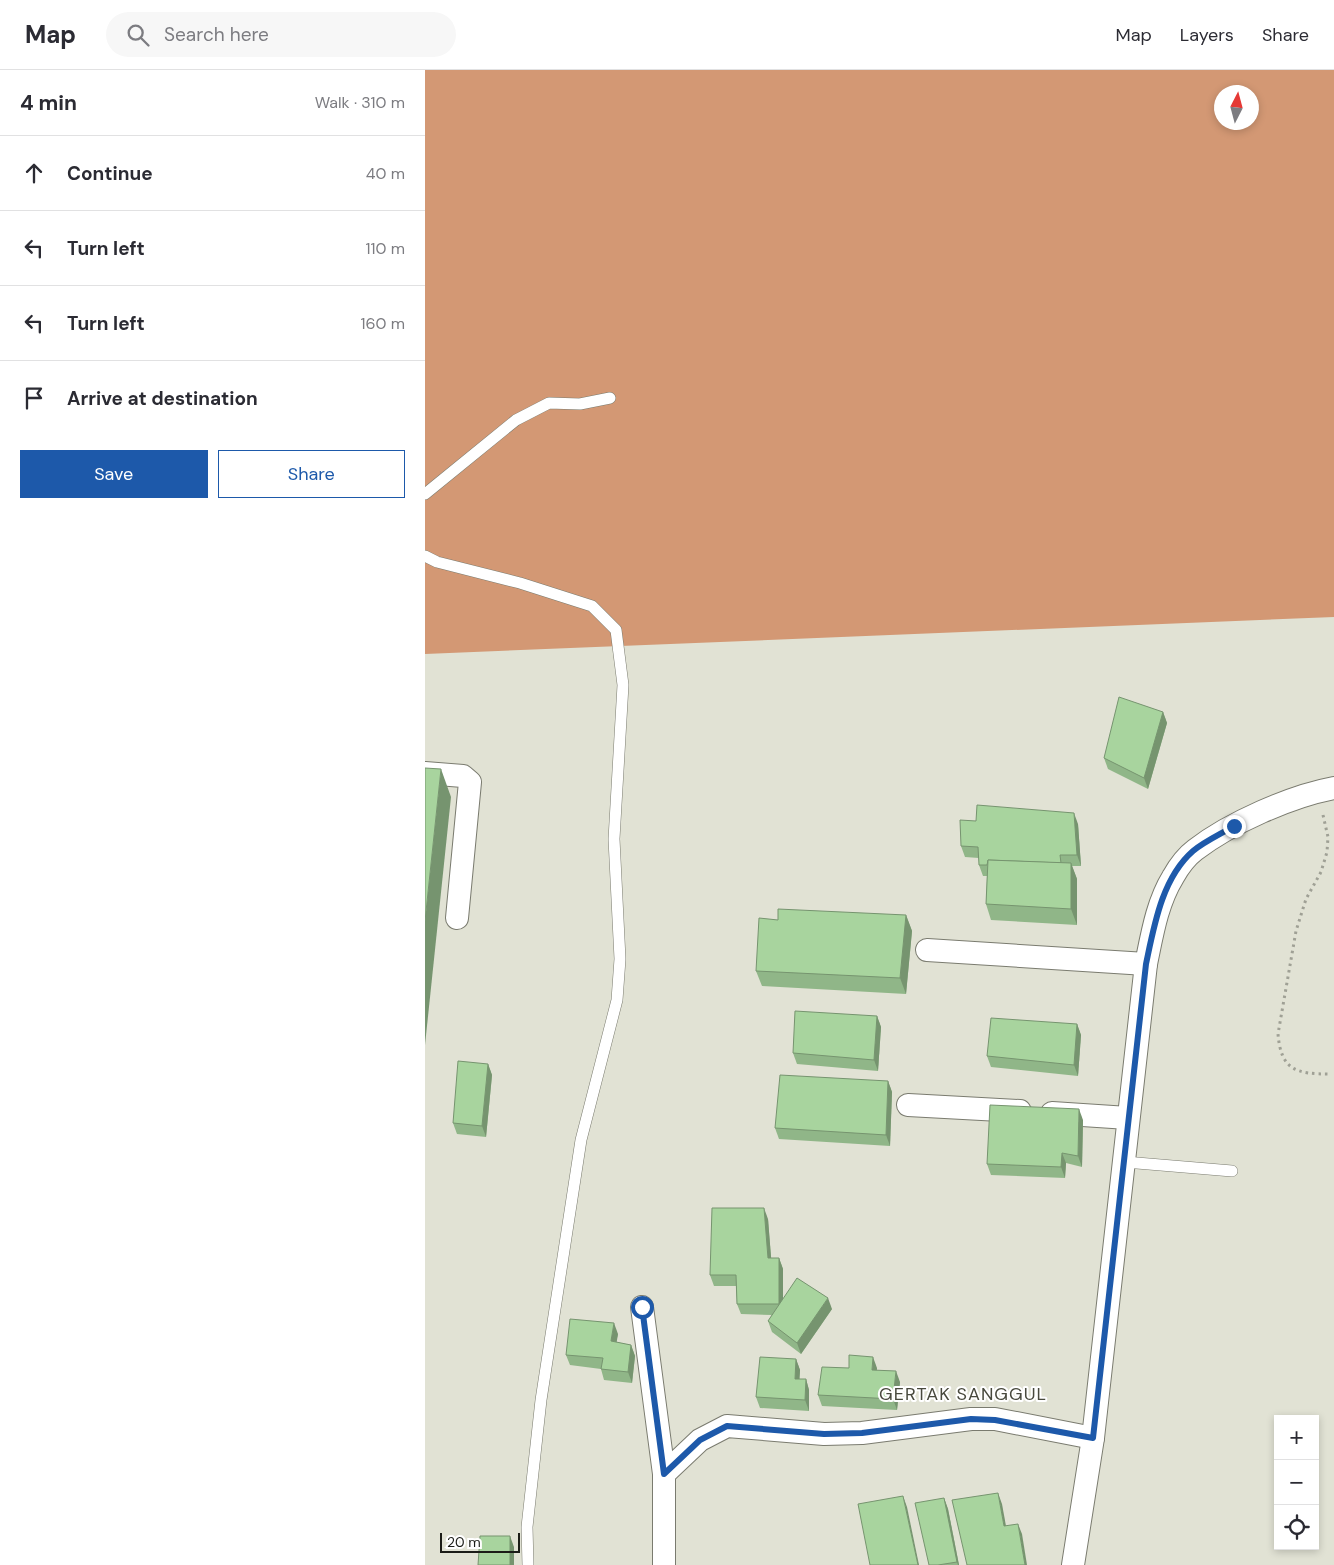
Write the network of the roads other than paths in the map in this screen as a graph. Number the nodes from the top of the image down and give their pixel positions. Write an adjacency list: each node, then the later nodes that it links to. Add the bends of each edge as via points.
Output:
1 (610, 398): 2 (lane, via 580,404 549,403 516,420)
2 (425, 494)
3 (425, 556): 16 (lane, via 592,606 616,630 623,685 614,839 620,959 617,1000 581,1140 541,1400 527,1527)
4 (425, 773): 6 (street, via 463,776 470,782)
5 (1328, 789): 8 (street, via 1277,805 1193,851 1173,877 1157,915)
6 (457, 918)
7 (927, 950): 8 (street)
8 (1146, 964): 10 (street)
9 (908, 1105): 10 (street)
10 (1128, 1118): 11 (street)
11 (1125, 1162): 12 (lane); 14 (street)
12 (1232, 1171)
13 (642, 1307): 15 (street)
14 (1093, 1438): 15 (street, via 995,1420 971,1419 862,1433 801,1433 727,1426 700,1440); 18 (street)
15 (664, 1474): 17 (street)
16 (528, 1565)
17 (664, 1565)
18 (1073, 1565)

